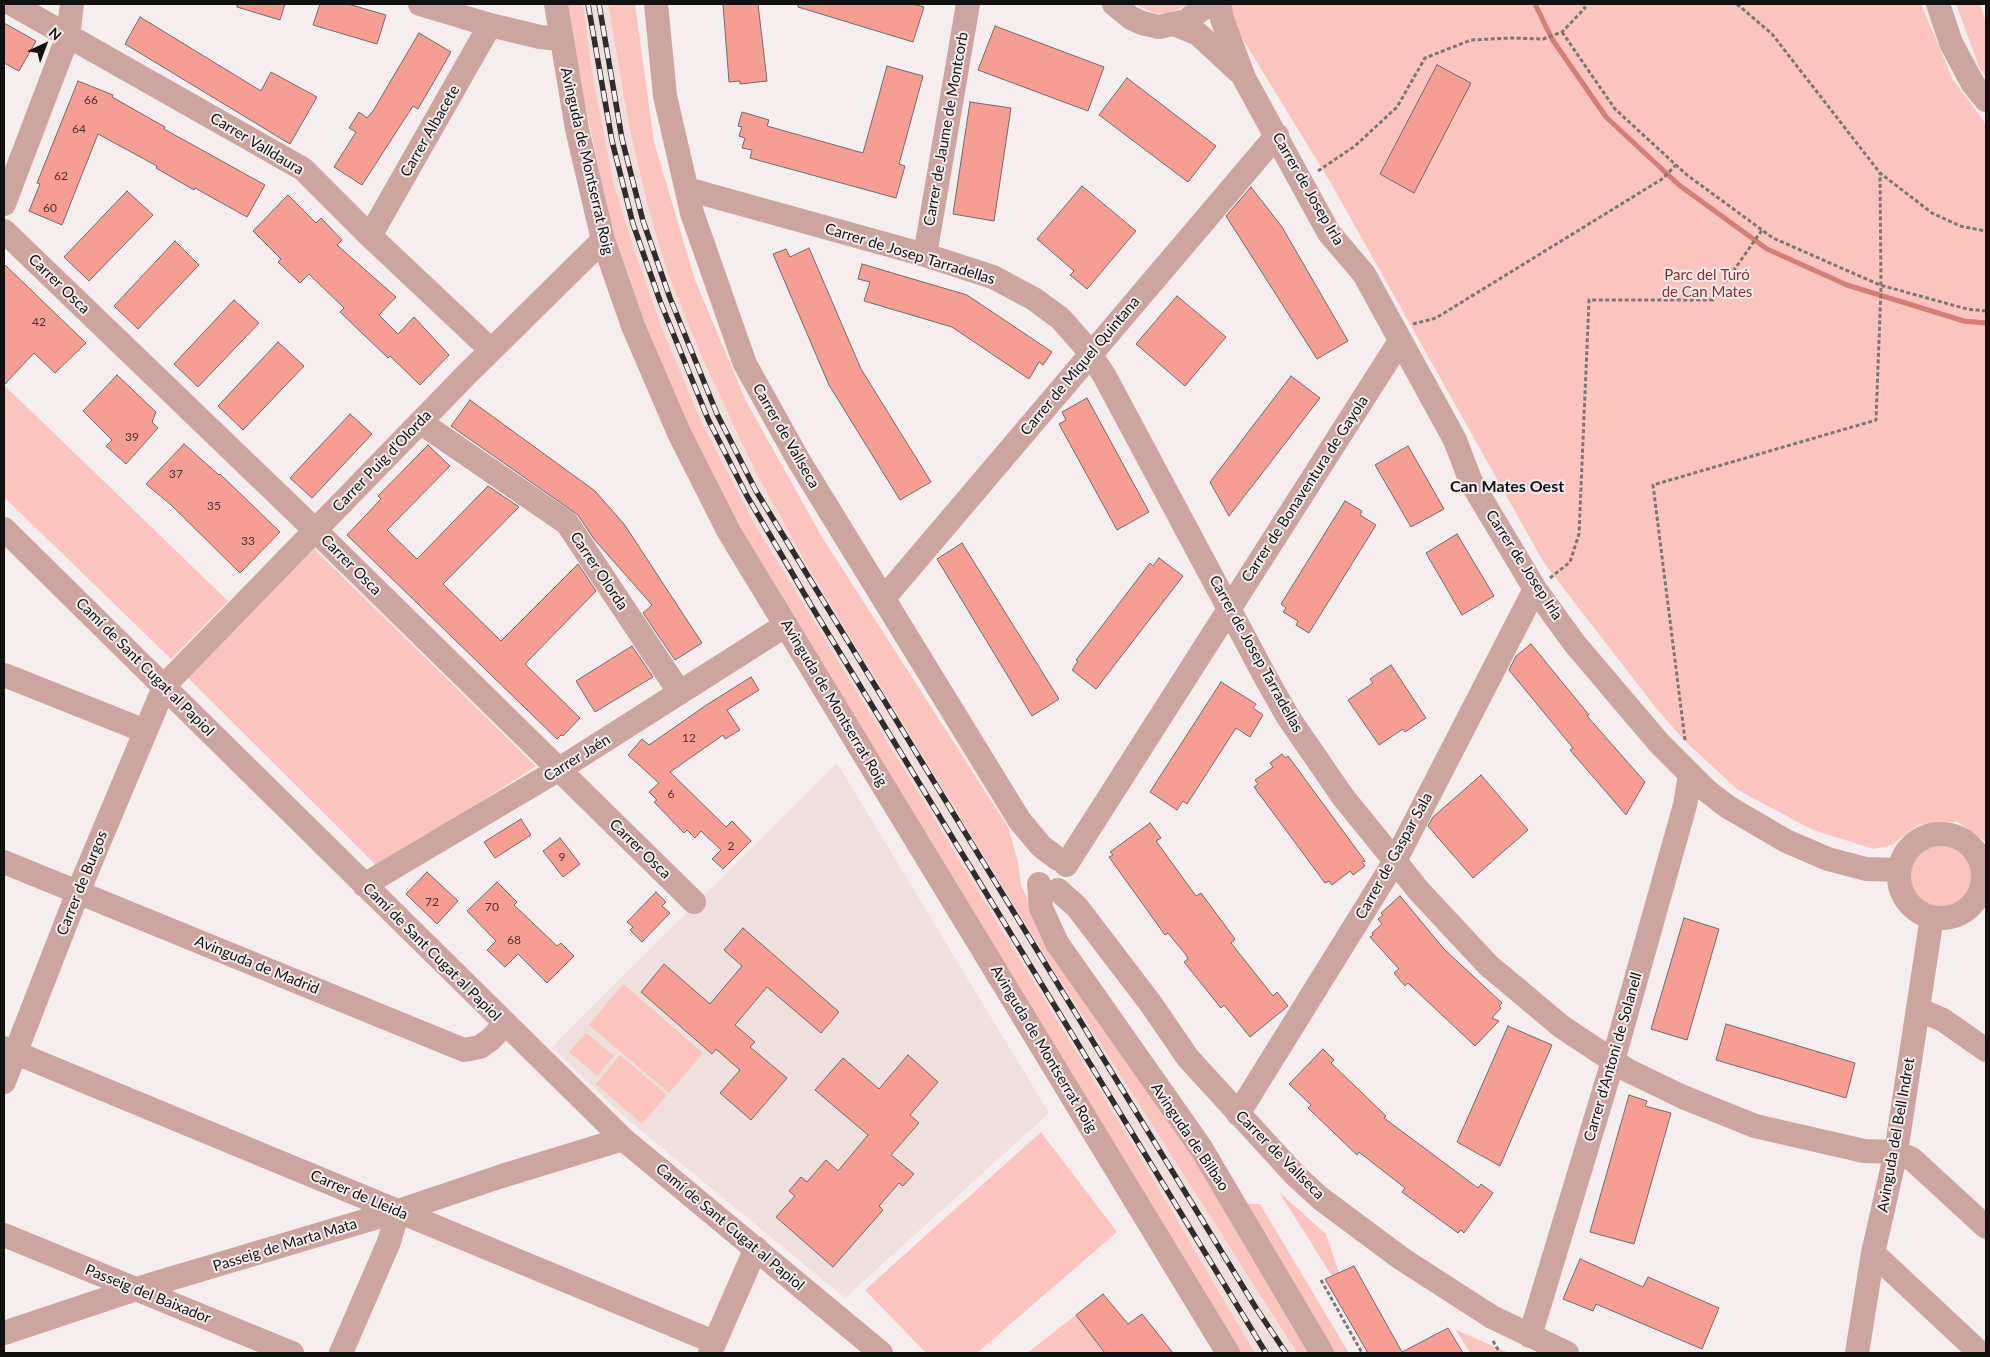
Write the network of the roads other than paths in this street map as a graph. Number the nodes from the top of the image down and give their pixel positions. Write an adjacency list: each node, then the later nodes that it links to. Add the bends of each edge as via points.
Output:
1 (12, 4): 13 (street, Carrer Valldaura)
2 (72, 4): 13 (street)
3 (420, 4): 11 (street)
4 (556, 4): 14 (street, Avinguda de Montserrat Roig)
5 (656, 4): 18 (street, Carrer de Vallseca, via 665,96)
6 (968, 4): 23 (street, Carrer de Jaume de Montcorb)
7 (1114, 4): 12 (street, via 1142,23)
8 (1209, 4): 12 (street, via 1196,16)
9 (1219, 4): 15 (street)
10 (1938, 4): 16 (street, via 1951,43 1973,84)
11 (490, 25): 14 (street); 21 (street, Carrer Albacete)
12 (1176, 25): 15 (street, via 1198,34)
13 (68, 36): 19 (street); 21 (street, Carrer Valldaura, via 303,168)
14 (561, 39): 22 (street, Avinguda de Montserrat Roig, via 577,129)
15 (1244, 78): 17 (street, Carrer de Josep Irla)
16 (1986, 100)
17 (1277, 135): 24 (street, Carrer de Josep Irla, via 1329,233 1364,274); 26 (street, Carrer de Miquel Quintana)
18 (687, 189): 23 (street, Carrer de Josep Tarradellas); 31 (street, Carrer de Vallseca, via 692,213 745,364 799,461)
19 (4, 204)
20 (4, 232): 29 (street, Carrer Osca)
21 (370, 236): 25 (street, Carrer Valldaura)
22 (603, 240): 25 (street, Carrer Puig d'Olorda); 33 (street, Avinguda de Montserrat Roig, via 633,326 679,433 729,532)
23 (925, 255): 26 (street, Carrer de Josep Tarradellas, via 993,277 1034,299 1060,318)
24 (1397, 335): 30 (street, Carrer de Josep Irla, via 1455,440 1471,482); 32 (street, Carrer de Bonaventura de Gayola)
25 (490, 350): 27 (street, Carrer Puig d'Olorda)
26 (1090, 353): 31 (street, Carrer de Miquel Quintana); 32 (street, Carrer de Josep Tarradellas)
27 (420, 422): 29 (street, Carrer Puig d'Olorda); 36 (street, Carrer Olorda, via 567,523)
28 (4, 529): 35 (street, Camí de Sant Cugat al Papiol)
29 (316, 531): 35 (street, Carrer Puig d'Olorda); 38 (street, Carrer Osca)
30 (1535, 589): 39 (street, Carrer de Josep Irla, via 1624,704); 40 (street, Carrer de Gaspar Sala)
31 (884, 598): 44 (street, Carrer de Vallseca, via 1023,826 1041,846)
32 (1228, 608): 40 (street, Carrer de Josep Tarradellas, via 1288,716 1343,797); 44 (street, Carrer de Bonaventura de Gayola)
33 (786, 625): 36 (street, Carrer Jaén); 70 (street, Avinguda de Montserrat Roig)
34 (4, 675): 37 (street)
35 (164, 685): 37 (street, Carrer de Burgos); 45 (street, Camí de Sant Cugat al Papiol)
36 (680, 693): 38 (street, Carrer Jaén)
37 (145, 731): 46 (street, Carrer de Burgos)
38 (558, 770): 45 (street, Carrer Jaén); 47 (street, Carrer Osca)
39 (1690, 775): 42 (street, Carrer de Josep Irla, via 1728,807 1786,841 1828,859 1866,868); 53 (street, Carrer d'Antoni de Solanell, via 1685,805)
40 (1395, 861): 53 (street, Carrer de Josep Tarradellas, via 1488,965 1562,1027); 55 (street, Carrer de Gaspar Sala)
41 (4, 862): 46 (street, Avinguda de Madrid)
42 (1899, 870): 43 (street, via 1905,854 1915,843 1924,837 1946,833 1969,844 1978,855); 48 (street, via 1902,892 1910,904)
43 (1985, 874): 48 (street, via 1982,889 1973,904 1954,916)
44 (1054, 877): 55 (street, Carrer de Vallseca, via 1188,1058); 71 (street, Avinguda de Bilbao, via 1041,908 1049,927 1201,1148)
45 (364, 885): 50 (street, Camí de Sant Cugat al Papiol)
46 (78, 892): 50 (street, Avinguda de Madrid, via 464,1050 480,1047); 51 (street, Carrer de Burgos)
47 (694, 902)
48 (1932, 917): 49 (street, Avinguda del Bell Indret)
49 (1918, 1009): 52 (street, via 1943,1020); 57 (street, Avinguda del Bell Indret)
50 (505, 1024): 56 (street, Camí de Sant Cugat al Papiol)
51 (9, 1050): 54 (street, Carrer de Burgos); 58 (street, Carrer de Lleida)
52 (1986, 1050)
53 (1613, 1060): 57 (street, Carrer de Josep Tarradellas, via 1683,1097 1755,1126 1864,1151); 65 (street, Carrer d'Antoni de Solanell)
54 (4, 1082)
55 (1238, 1114): 65 (street, Carrer de Vallseca, via 1320,1198 1410,1265 1492,1317)
56 (623, 1139): 58 (street, Passeig de Marta Mata); 61 (street, Camí de Sant Cugat al Papiol)
57 (1896, 1152): 59 (street, via 1912,1158 1923,1167); 62 (street, Avinguda del Bell Indret)
58 (398, 1211): 63 (street, Passeig de Marta Mata); 66 (street, Carrer de Lleida); 68 (street, via 389,1242)
59 (1986, 1228)
60 (4, 1235): 63 (street, Passeig del Baixador)
61 (756, 1248): 66 (street); 69 (street, Camí de Sant Cugat al Papiol)
62 (1873, 1253): 73 (street, Avinguda del Bell Indret); 74 (street)
63 (136, 1289): 64 (street, Passeig de Marta Mata); 67 (street, Passeig del Baixador)
64 (4, 1333)
65 (1530, 1336): 72 (street, Carrer de Vallseca)
66 (712, 1348)
67 (292, 1353)
68 (341, 1353)
69 (881, 1353)
70 (1228, 1353)
71 (1322, 1353)
72 (1567, 1353)
73 (1857, 1353)
74 (1980, 1353)

